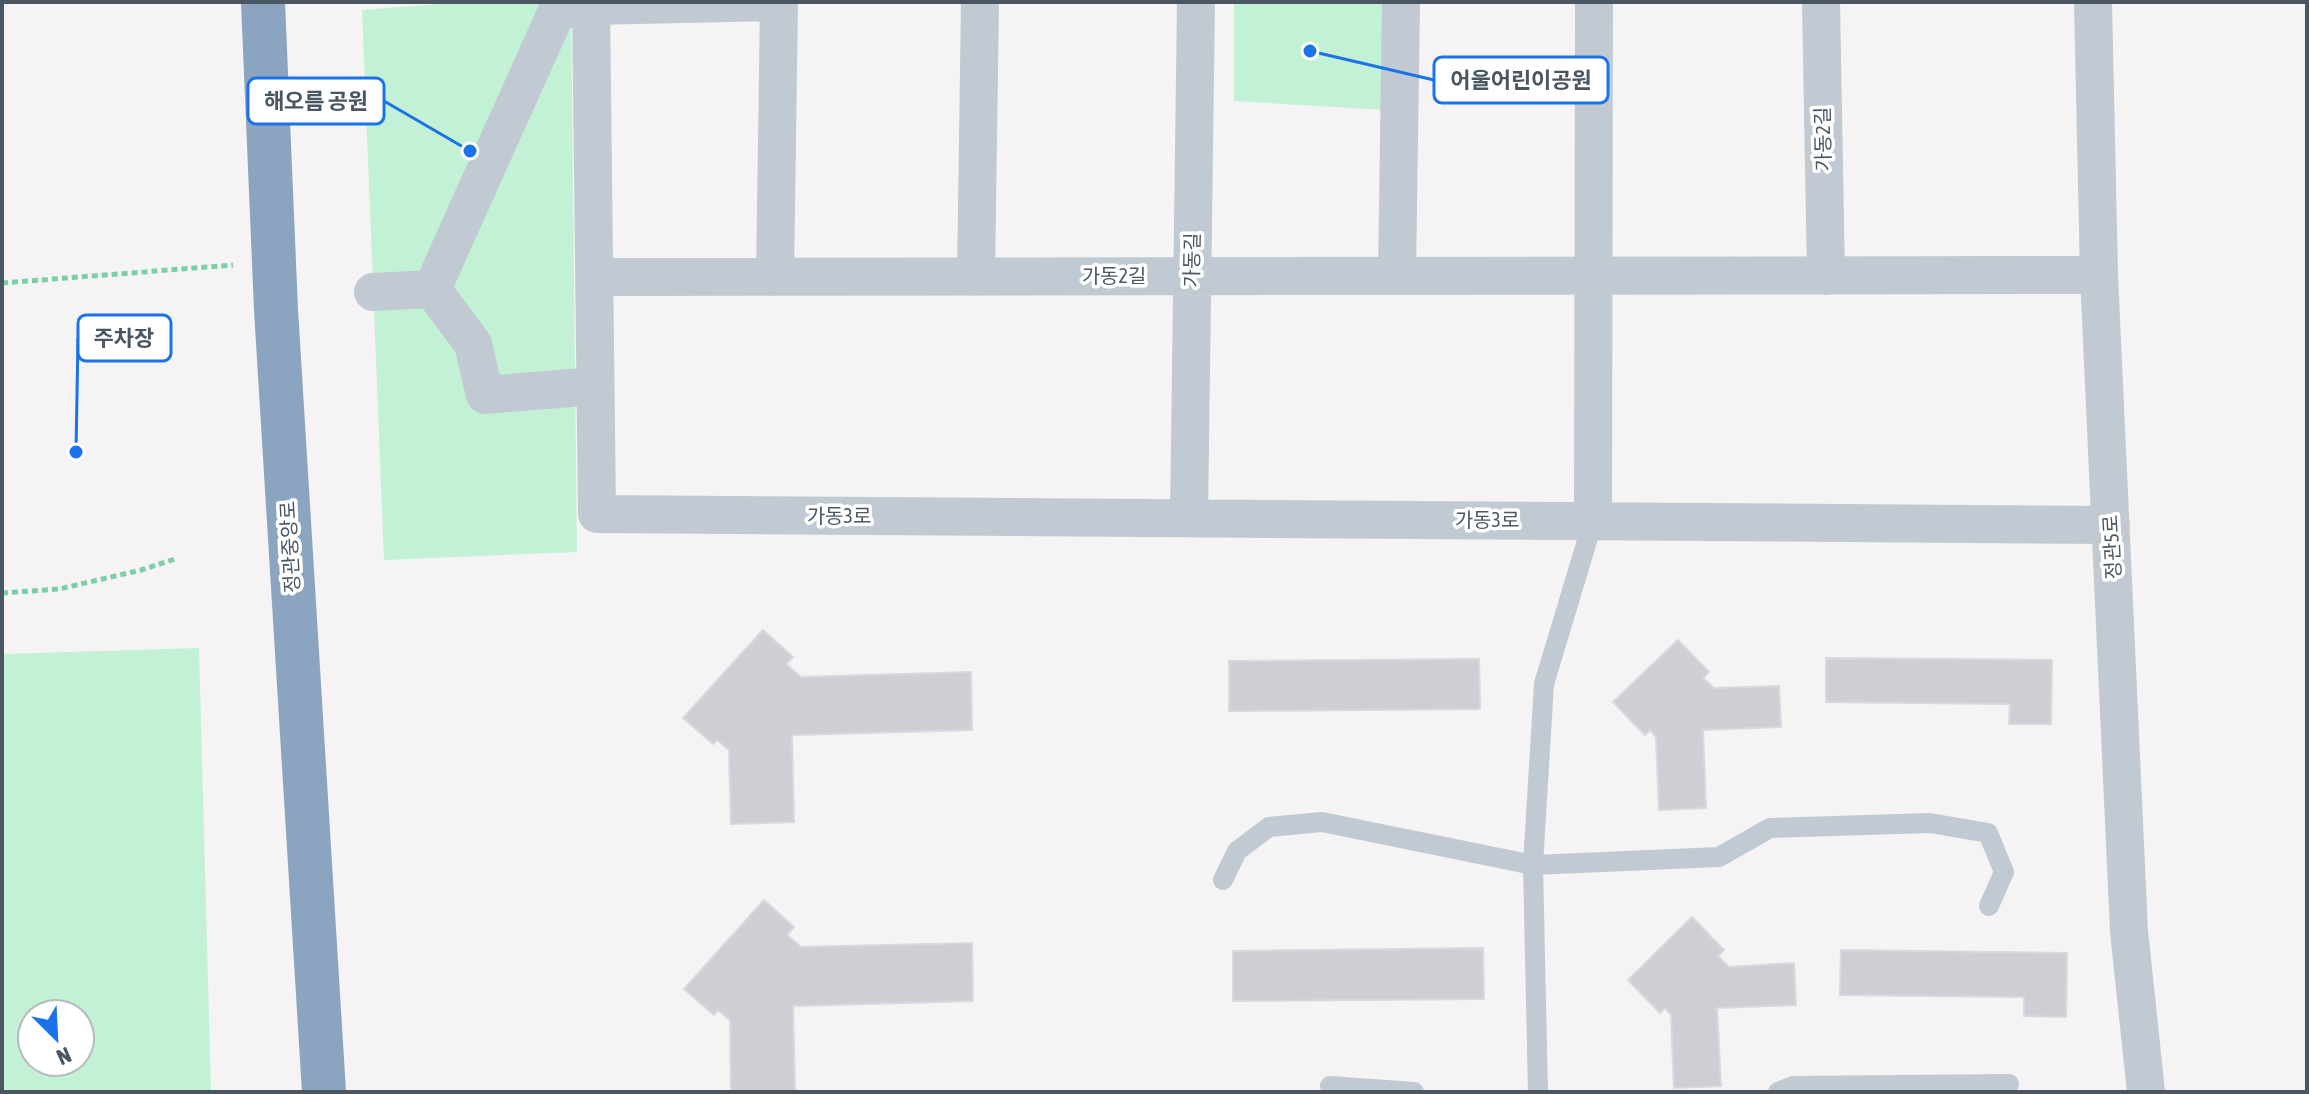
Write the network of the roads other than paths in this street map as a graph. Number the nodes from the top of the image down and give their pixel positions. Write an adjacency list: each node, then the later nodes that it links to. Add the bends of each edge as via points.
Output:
1 (263, 2): 29 (highway, 정관중앙로)
2 (778, 2): 9 (street); 16 (street)
3 (980, 2): 17 (street)
4 (1196, 2): 11 (street, 가동길)
5 (1401, 2): 12 (street)
6 (1594, 2): 13 (street)
7 (1821, 2): 14 (street, 가동2길)
8 (2093, 2): 10 (street, 정관5로)
9 (591, 4): 15 (street, 가동3로); 18 (street, via 557,11)
10 (2099, 275): 14 (street, 가동2길); 23 (street, 정관5로)
11 (1192, 276): 12 (street, 가동2길); 17 (street, 가동2길); 21 (street, 가동길)
12 (1397, 276): 13 (street, 가동2길)
13 (1594, 276): 14 (street, 가동2길); 22 (street)
14 (1826, 276)
15 (594, 277): 16 (street, 가동2길); 20 (street, 가동3로)
16 (775, 277): 17 (street, 가동2길)
17 (976, 277)
18 (432, 289): 19 (street); 20 (street, via 473,344 485,395)
19 (373, 292)
20 (595, 386): 21 (street, 가동3로, via 597,514)
21 (1189, 518): 22 (street, 가동3로)
22 (1593, 521): 23 (street, 가동3로); 24 (lane, via 1544,684)
23 (2111, 525): 33 (street, 정관5로, via 2129,931)
24 (1533, 865): 25 (lane, via 1322,822 1269,827 1237,851); 26 (lane, via 1719,857 1770,828 1930,823 1988,833 2004,872); 31 (lane)
25 (1223, 880)
26 (1989, 906)
27 (2009, 1084): 32 (lane, via 1793,1086)
28 (1330, 1086): 30 (lane)
29 (324, 1092)
30 (1414, 1092)
31 (1538, 1092)
32 (1778, 1092)
33 (2146, 1092)

